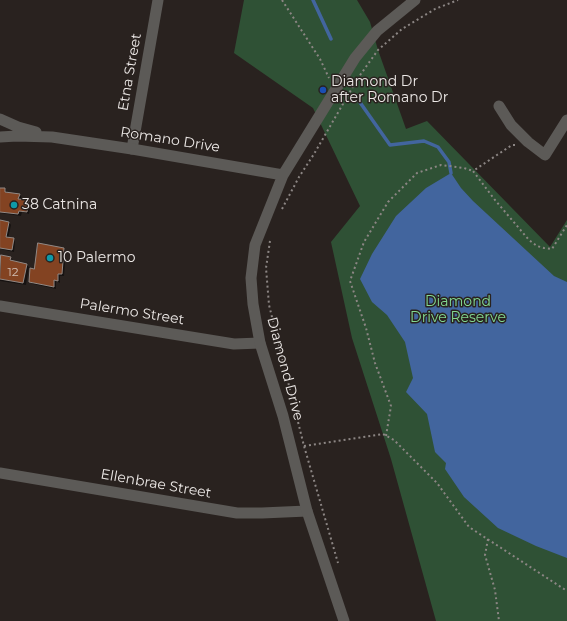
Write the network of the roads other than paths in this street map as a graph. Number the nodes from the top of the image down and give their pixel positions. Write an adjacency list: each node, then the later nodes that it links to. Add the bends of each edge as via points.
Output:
1 (158, 0): 8 (street, Etna Street)
2 (415, 0): 9 (street, Diamond Drive, via 377,31 355,58)
3 (499, 106): 5 (street, via 511,125 545,155)
4 (0, 120): 7 (street, Romano Drive)
5 (567, 120)
6 (0, 137): 7 (street, Romano Drive)
7 (52, 137): 8 (street, Romano Drive)
8 (132, 149): 9 (street, Romano Drive)
9 (283, 174): 11 (street, Diamond Drive, via 256,245 251,278)
10 (0, 306): 11 (street, Palermo Street, via 234,344)
11 (260, 343): 13 (street, Diamond Drive, via 283,416)
12 (0, 473): 13 (street, Ellenbrae Street, via 237,513)
13 (307, 511): 14 (street, Diamond Drive)
14 (344, 621)

